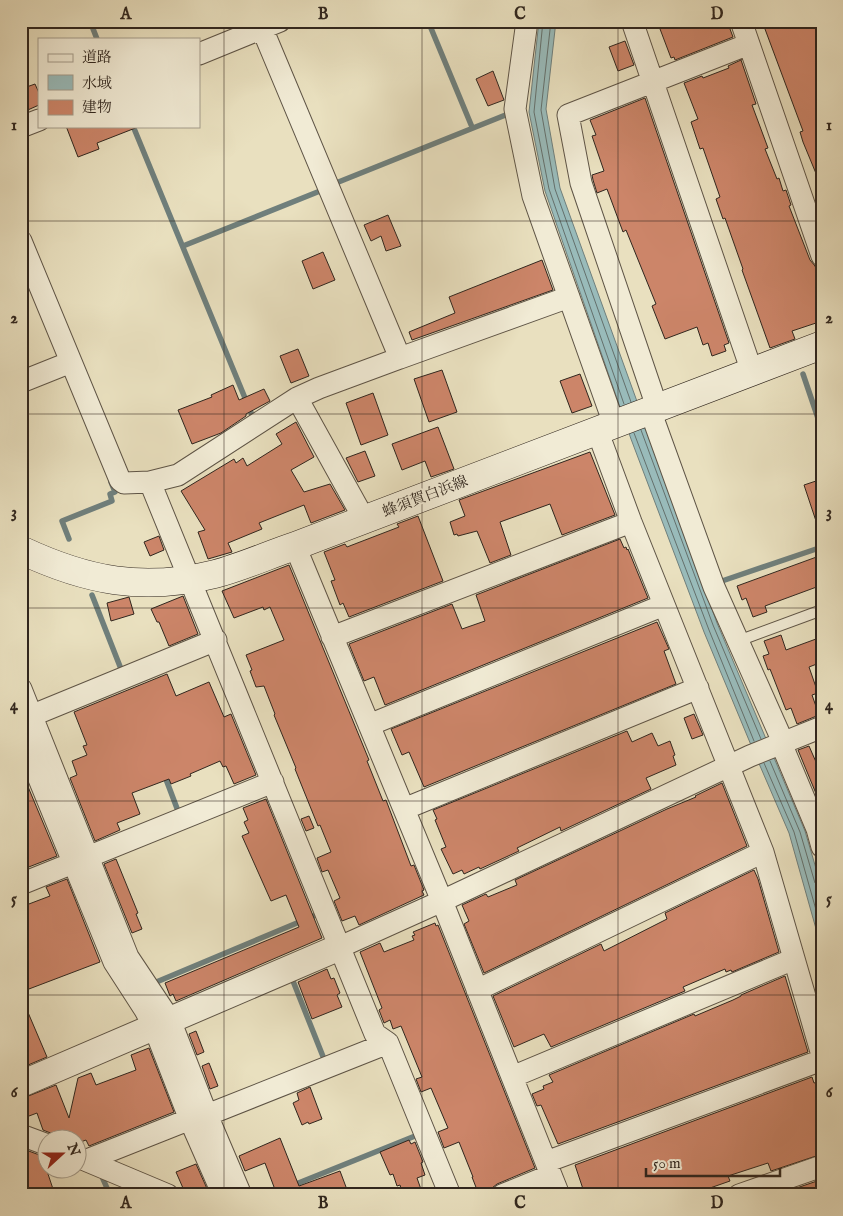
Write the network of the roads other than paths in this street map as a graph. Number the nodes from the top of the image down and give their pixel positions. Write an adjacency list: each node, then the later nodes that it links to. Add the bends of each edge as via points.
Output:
1 (527, 21): 12 (street, via 515,109 533,196)
2 (632, 21): 7 (street)
3 (741, 21): 5 (street)
4 (267, 24): 6 (street); 14 (street)
5 (749, 44): 7 (street); 11 (street)
6 (200, 54)
7 (652, 81): 16 (street); 19 (street, via 568,115 582,183)
8 (38, 120): 9 (street)
9 (21, 127)
10 (21, 241): 15 (street)
11 (822, 256)
12 (569, 297): 14 (street); 20 (street)
13 (822, 345): 16 (main road, 蜂須賀白浜線)
14 (400, 358): 18 (street)
15 (71, 362): 17 (street); 21 (street, via 120,480 124,483)
16 (752, 372): 19 (main road, 蜂須賀白浜線)
17 (21, 382)
18 (297, 398): 21 (street, via 178,475); 22 (street)
19 (651, 410): 20 (main road, 蜂須賀白浜線); 31 (street, via 714,587)
20 (610, 425): 22 (main road, 蜂須賀白浜線); 23 (street)
21 (150, 482): 26 (street)
22 (364, 519): 24 (main road, 蜂須賀白浜線)
23 (631, 522): 27 (street); 29 (street)
24 (295, 546): 26 (main road, 蜂須賀白浜線); 29 (street)
25 (21, 550): 26 (main road, 蜂須賀白浜線, via 68,570 113,581 136,583)
26 (191, 579): 30 (street)
27 (664, 605): 32 (street); 35 (street)
28 (822, 610): 31 (lane)
29 (332, 637): 35 (street)
30 (216, 640): 34 (street); 39 (street)
31 (738, 641): 37 (street)
32 (698, 688): 38 (street); 40 (street)
33 (21, 689): 34 (street)
34 (26, 722): 43 (street)
35 (369, 725): 40 (street)
36 (822, 727): 37 (street)
37 (780, 743): 38 (street); 41 (street)
38 (730, 766): 42 (street); 45 (street)
39 (273, 782): 43 (street); 46 (street)
40 (404, 808): 45 (street)
41 (822, 847)
42 (763, 852): 47 (street); 48 (street)
43 (81, 860): 44 (street); 49 (street)
44 (21, 884)
45 (442, 901): 46 (street); 48 (street)
46 (340, 947): 49 (street); 50 (street, via 375,1034)
47 (794, 959): 51 (street); 53 (street)
48 (477, 990): 53 (street)
49 (162, 1024): 54 (street); 55 (street)
50 (388, 1043): 55 (street); 65 (street)
51 (822, 1055)
52 (822, 1060): 61 (street)
53 (512, 1076): 61 (street)
54 (21, 1084)
55 (200, 1116): 58 (street); 63 (street); 64 (street)
56 (21, 1135): 57 (street)
57 (38, 1141)
58 (88, 1156)
59 (88, 1161): 62 (street)
60 (822, 1166): 67 (street)
61 (552, 1177): 66 (street)
62 (168, 1195)
63 (223, 1195)
64 (241, 1195)
65 (450, 1195)
66 (502, 1195)
67 (738, 1195)

